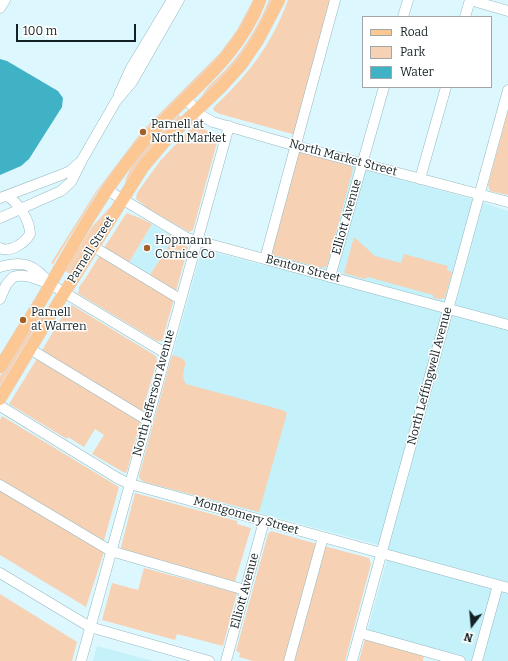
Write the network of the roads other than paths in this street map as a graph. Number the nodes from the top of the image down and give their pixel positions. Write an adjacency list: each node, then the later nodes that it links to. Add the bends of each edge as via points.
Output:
1 (5, 0): 9 (street)
2 (172, 0): 17 (street, via 128,72)
3 (179, 0): 17 (street, via 132,82)
4 (260, 0): 16 (main road, via 248,26 231,52)
5 (279, 0): 18 (main road, via 258,40 241,65)
6 (335, 0): 20 (street)
7 (408, 0): 11 (street)
8 (470, 0): 10 (street); 12 (street)
9 (0, 8)
10 (508, 11)
11 (403, 16)
12 (465, 16)
13 (384, 88): 22 (street, Elliott Avenue)
14 (446, 88): 23 (street)
15 (508, 90): 25 (street, North Leffingwell Avenue)
16 (186, 99): 18 (street, North Market Street); 24 (main road, Parnell Street, via 150,134)
17 (116, 101): 21 (street)
18 (197, 111): 19 (street, North Market Street, via 208,120); 27 (main road, Parnell Street, via 153,154)
19 (229, 126): 20 (street, North Market Street); 31 (street, North Jefferson Avenue)
20 (296, 146): 22 (street, North Market Street); 34 (street)
21 (82, 160): 26 (street, via 70,171); 29 (street, via 66,188)
22 (362, 163): 23 (street, North Market Street); 36 (street, Elliott Avenue)
23 (420, 179): 25 (street, North Market Street)
24 (107, 190): 27 (street, Benton Street); 37 (main road, Parnell Street)
25 (479, 195): 28 (street, North Market Street); 41 (street, North Leffingwell Avenue)
26 (4, 197): 29 (street, via 17,203)
27 (122, 200): 31 (street, Benton Street, via 183,236); 32 (main road, Parnell Street)
28 (508, 202)
29 (20, 209): 30 (street); 33 (street, via 29,226 30,234 26,240 10,250)
30 (0, 218)
31 (198, 241): 34 (street, Benton Street); 40 (street, North Jefferson Avenue)
32 (94, 247): 38 (main road, Parnell Street); 40 (street)
33 (0, 248)
34 (265, 259): 36 (street, Benton Street)
35 (0, 266): 37 (street, via 26,264 41,273)
36 (330, 277): 41 (street, Benton Street)
37 (50, 284): 38 (street); 39 (street, via 26,275 13,277); 45 (main road, Parnell Street)
38 (65, 293): 43 (main road, Parnell Street); 44 (street)
39 (0, 299)
40 (180, 299): 44 (street, North Jefferson Avenue)
41 (448, 309): 42 (street, Benton Street); 54 (street, North Leffingwell Avenue)
42 (508, 325)
43 (30, 349): 46 (main road, Parnell Street); 48 (street)
44 (165, 353): 48 (street, North Jefferson Avenue)
45 (0, 366)
46 (0, 399)
47 (0, 406): 49 (street, Montgomery Street)
48 (147, 420): 49 (street, North Jefferson Avenue)
49 (130, 484): 51 (street, Montgomery Street); 53 (street, North Jefferson Avenue)
50 (0, 486): 53 (street)
51 (264, 521): 52 (street, Montgomery Street); 57 (street, Elliott Avenue)
52 (323, 537): 54 (street, Montgomery Street); 64 (street)
53 (111, 552): 57 (street); 58 (street, North Jefferson Avenue)
54 (381, 553): 56 (street, Montgomery Street); 59 (street, North Leffingwell Avenue)
55 (0, 574): 58 (street)
56 (503, 586): 60 (street)
57 (245, 590): 63 (street, Elliott Avenue)
58 (90, 627): 61 (street, North Jefferson Avenue); 62 (street)
59 (360, 633): 65 (street, North Leffingwell Avenue); 66 (street)
60 (478, 660)
61 (81, 661)
62 (209, 661)
63 (226, 661)
64 (289, 661)
65 (352, 661)
66 (460, 661)

